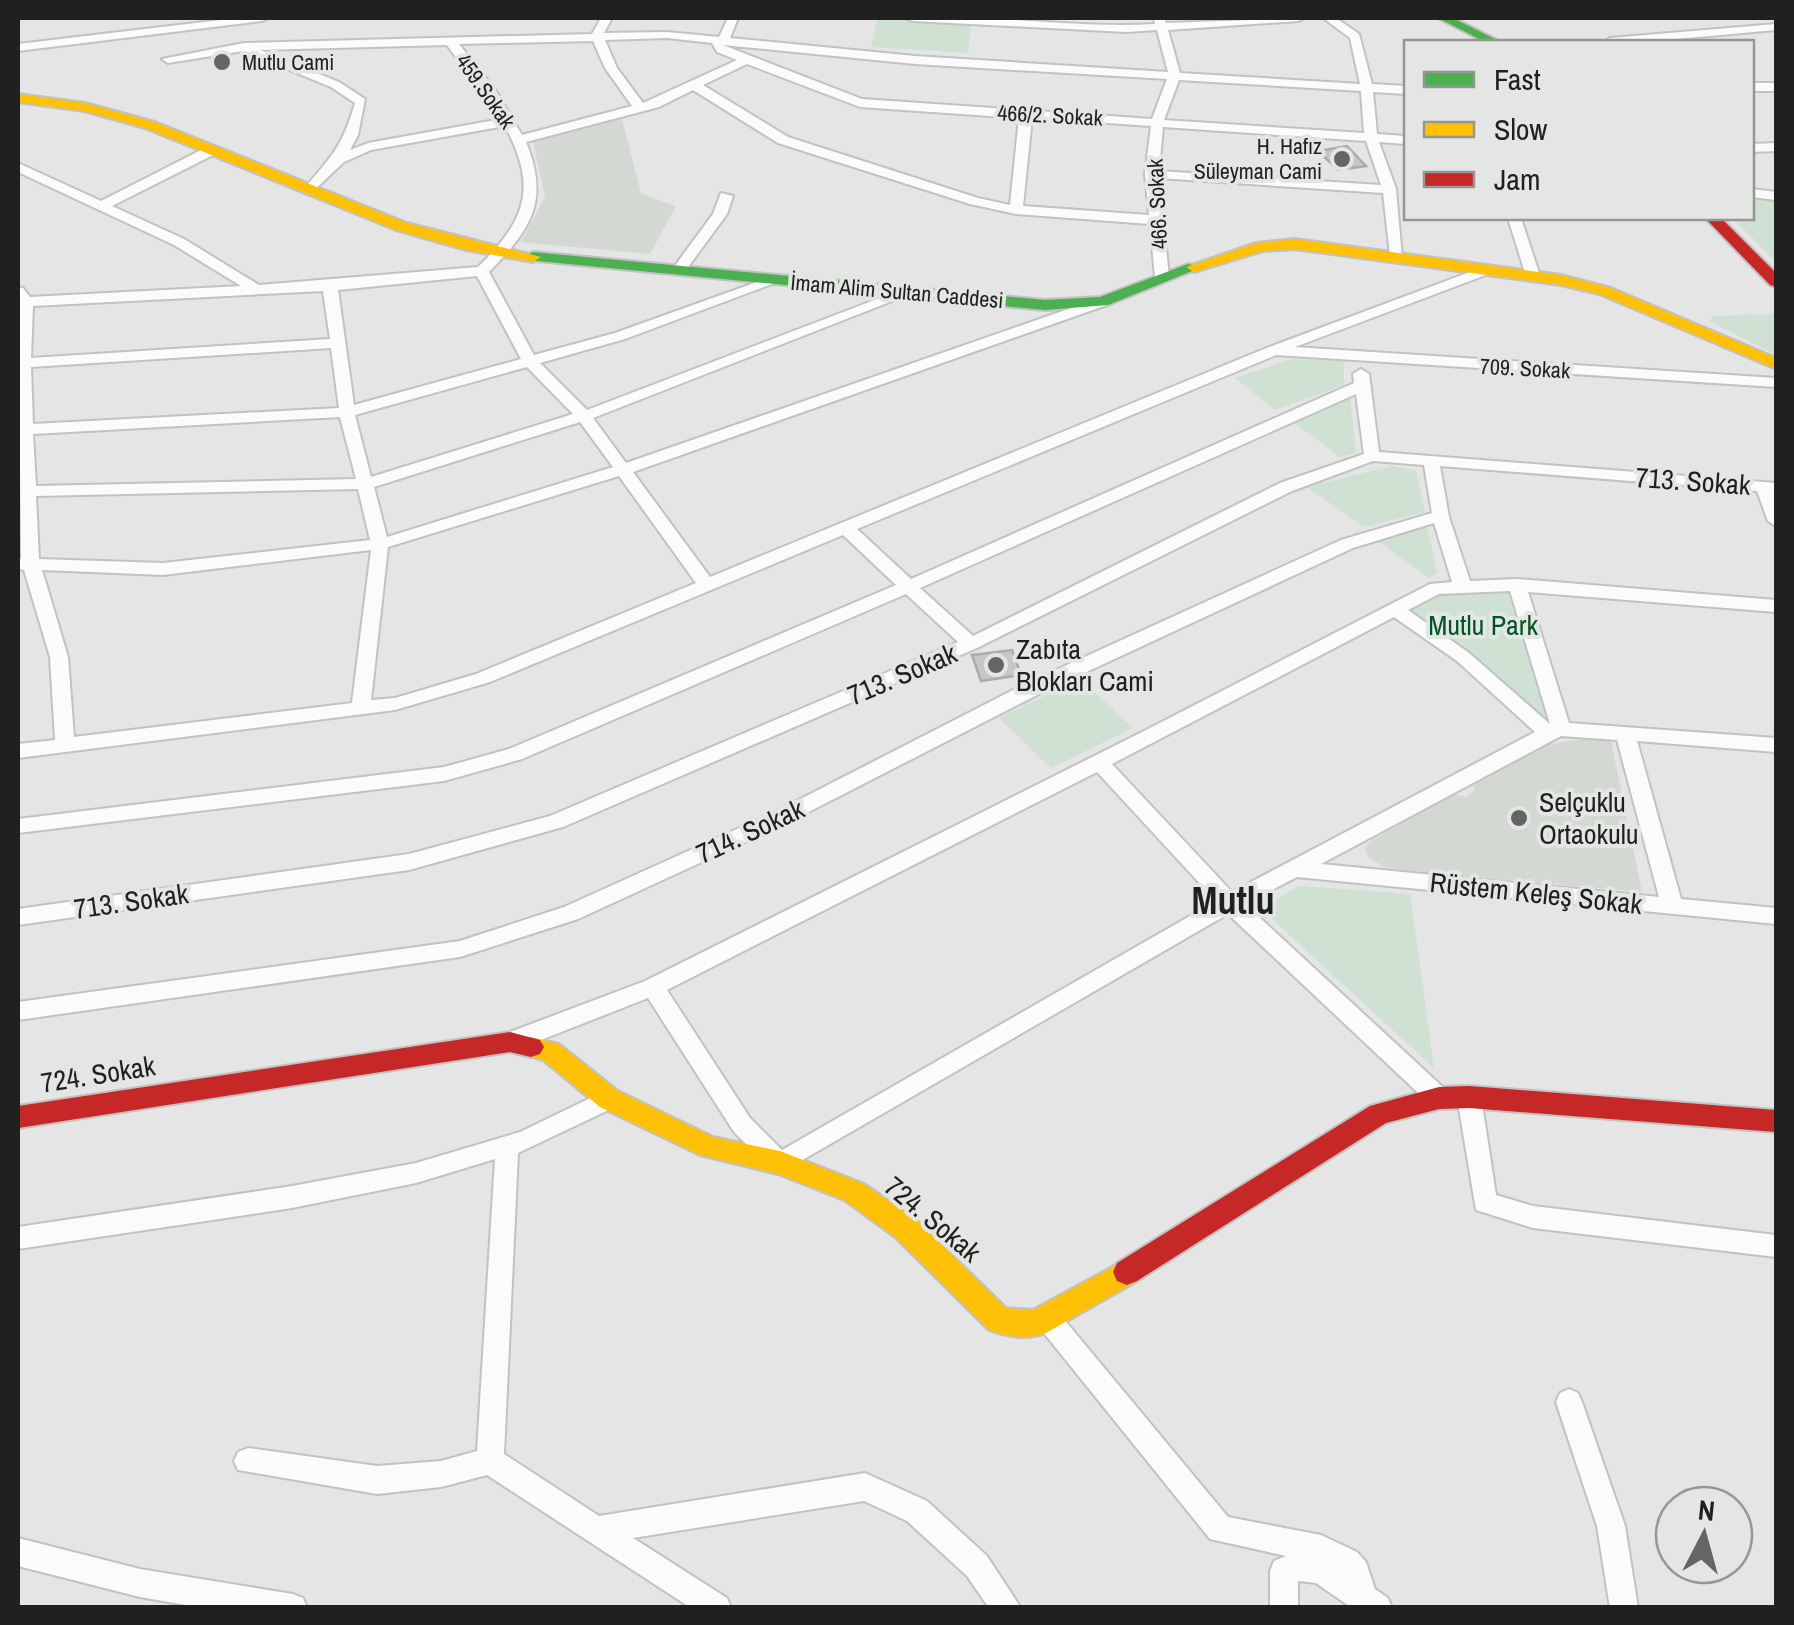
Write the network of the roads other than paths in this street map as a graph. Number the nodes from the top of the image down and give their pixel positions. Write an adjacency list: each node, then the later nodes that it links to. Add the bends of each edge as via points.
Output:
1 (262, 18): 9 (street)
2 (606, 18): 14 (street)
3 (733, 18): 15 (street)
4 (912, 18): 10 (street)
5 (1299, 18): 11 (street)
6 (1329, 18): 25 (street, via 1354,36)
7 (1444, 18): 17 (street)
8 (1764, 18): 13 (street)
9 (233, 19): 12 (street); 19 (street, via 233,33)
10 (939, 19): 11 (street, via 1088,28)
11 (1161, 22): 23 (street)
12 (152, 24): 20 (street)
13 (1776, 26): 18 (street)
14 (596, 36): 15 (street); 16 (street); 28 (street)
15 (724, 38): 22 (street, 466/2. Sokak, via 716,45); 23 (street, via 914,60)
16 (449, 40): 19 (street); 31 (street, 459.Sokak)
17 (1490, 40)
18 (1619, 40)
19 (244, 47): 21 (street); 36 (street, via 333,83 361,102)
20 (18, 48)
21 (168, 59)
22 (744, 61): 24 (street); 29 (street, 466/2. Sokak, via 860,102)
23 (1175, 75): 25 (street); 30 (street, 466. Sokak)
24 (692, 84): 28 (street); 43 (street, via 783,140)
25 (1367, 87): 26 (street); 32 (street)
26 (1404, 90)
27 (18, 98): 35 (street, İmam Alim Sultan Caddesi, via 69,101)
28 (640, 108): 33 (street)
29 (1026, 114): 30 (street, 466/2. Sokak); 43 (street)
30 (1158, 120): 32 (street, 466/2. Sokak); 38 (street, 466. Sokak)
31 (506, 122): 33 (street, 459.Sokak); 36 (street, via 399,139)
32 (1371, 137): 34 (street, 466/2. Sokak); 39 (street)
33 (520, 140): 47 (street, 459.Sokak, via 531,203)
34 (1404, 140)
35 (210, 151): 40 (street, İmam Alim Sultan Caddesi); 42 (street)
36 (339, 159): 40 (street)
37 (18, 167): 42 (street)
38 (1152, 174): 39 (street); 44 (street, 466. Sokak)
39 (1389, 190): 48 (street)
40 (309, 191): 47 (street, İmam Alim Sultan Caddesi, via 393,224)
41 (726, 196): 49 (street)
42 (103, 205): 57 (street)
43 (1016, 210): 44 (street)
44 (1157, 220): 53 (street, 466. Sokak)
45 (1515, 220): 52 (street)
46 (1714, 220): 55 (street)
47 (501, 254): 49 (street, İmam Alim Sultan Caddesi); 51 (street, 459.Sokak)
48 (1396, 255): 50 (street, İmam Alim Sultan Caddesi); 53 (street, İmam Alim Sultan Caddesi, via 1262,246)
49 (678, 270): 54 (street, İmam Alim Sultan Caddesi)
50 (1486, 270): 52 (street, İmam Alim Sultan Caddesi); 62 (street)
51 (482, 271): 56 (street); 65 (street)
52 (1534, 276): 66 (street, İmam Alim Sultan Caddesi, via 1604,291)
53 (1162, 277): 60 (street, İmam Alim Sultan Caddesi)
54 (772, 281): 58 (street, İmam Alim Sultan Caddesi); 65 (street)
55 (1776, 282)
56 (330, 286): 57 (street); 61 (street)
57 (255, 288): 59 (street)
58 (911, 290): 60 (street, İmam Alim Sultan Caddesi, via 1044,305); 70 (street)
59 (22, 297): 63 (street)
60 (1102, 302): 74 (street)
61 (336, 344): 63 (street); 69 (street)
62 (1274, 350): 64 (street, 709. Sokak); 80 (street)
63 (21, 353): 71 (street)
64 (1363, 359): 67 (street, 709. Sokak); 68 (street)
65 (530, 362): 69 (street); 70 (street)
66 (1776, 364)
67 (1776, 382)
68 (1360, 386): 72 (street); 86 (street)
69 (347, 412): 71 (street); 75 (street)
70 (584, 416): 74 (street); 75 (street)
71 (22, 429): 77 (street)
72 (1372, 456): 73 (street, 713. Sokak); 89 (street, 713. Sokak, via 1286,487)
73 (1432, 461): 76 (street, 713. Sokak); 78 (street)
74 (621, 470): 81 (street); 85 (street)
75 (365, 484): 77 (street); 81 (street)
76 (1770, 487): 79 (street)
77 (28, 491): 82 (street)
78 (1441, 518): 83 (street); 104 (street, 714. Sokak, via 1347,544 571,914 460,949)
79 (1776, 521)
80 (846, 529): 85 (street); 86 (street)
81 (380, 544): 82 (street, via 162,569); 90 (street)
82 (24, 563): 93 (street, via 59,657)
83 (1462, 584): 84 (street); 88 (street)
84 (1517, 585): 87 (street); 91 (street)
85 (707, 586): 90 (street, via 483,678)
86 (907, 587): 89 (street); 97 (street, via 515,754 444,774)
87 (1776, 606)
88 (1394, 608): 91 (street); 96 (street)
89 (970, 644): 102 (street, 713. Sokak, via 556,822 409,862)
90 (361, 708): 93 (street)
91 (1555, 731): 92 (street); 98 (street)
92 (1625, 733): 94 (street); 100 (street)
93 (65, 743): 95 (street)
94 (1776, 745)
95 (18, 751)
96 (1099, 762): 99 (street); 103 (street)
97 (18, 826)
98 (1296, 869): 99 (street); 100 (street, Rüstem Keleş Sokak)
99 (1230, 903): 107 (street); 112 (street)
100 (1674, 908): 101 (street, Rüstem Keleş Sokak)
101 (1776, 916)
102 (18, 917)
103 (653, 986): 105 (street); 112 (street, via 742,1125)
104 (18, 1011)
105 (510, 1042): 108 (street, 724. Sokak, via 550,1051); 109 (street, 724. Sokak)
106 (1469, 1097): 107 (street, 724. Sokak); 110 (street, 724. Sokak); 114 (street, via 1485,1202 1532,1217)
107 (1439, 1098): 115 (street, 724. Sokak, via 1379,1114)
108 (609, 1099): 111 (street); 112 (street, 724. Sokak, via 709,1147)
109 (18, 1117)
110 (1776, 1120)
111 (506, 1146): 113 (street, via 292,1198); 117 (street)
112 (780, 1163): 115 (street, 724. Sokak, via 854,1192 905,1228 999,1321)
113 (18, 1238)
114 (1776, 1246)
115 (1048, 1319): 122 (street, via 1220,1528 1320,1549 1348,1562)
116 (1570, 1402): 127 (street, via 1611,1526)
117 (490, 1460): 118 (street, via 440,1474 377,1480); 119 (street)
118 (248, 1461)
119 (600, 1529): 121 (street); 125 (street, via 864,1487 917,1511 978,1566)
120 (18, 1552): 123 (street, via 140,1583)
121 (682, 1595): 124 (street)
122 (1370, 1603): 126 (street, via 1317,1566 1297,1563 1284,1571)
123 (294, 1608)
124 (718, 1608)
125 (1007, 1608)
126 (1284, 1608)
127 (1624, 1608)

